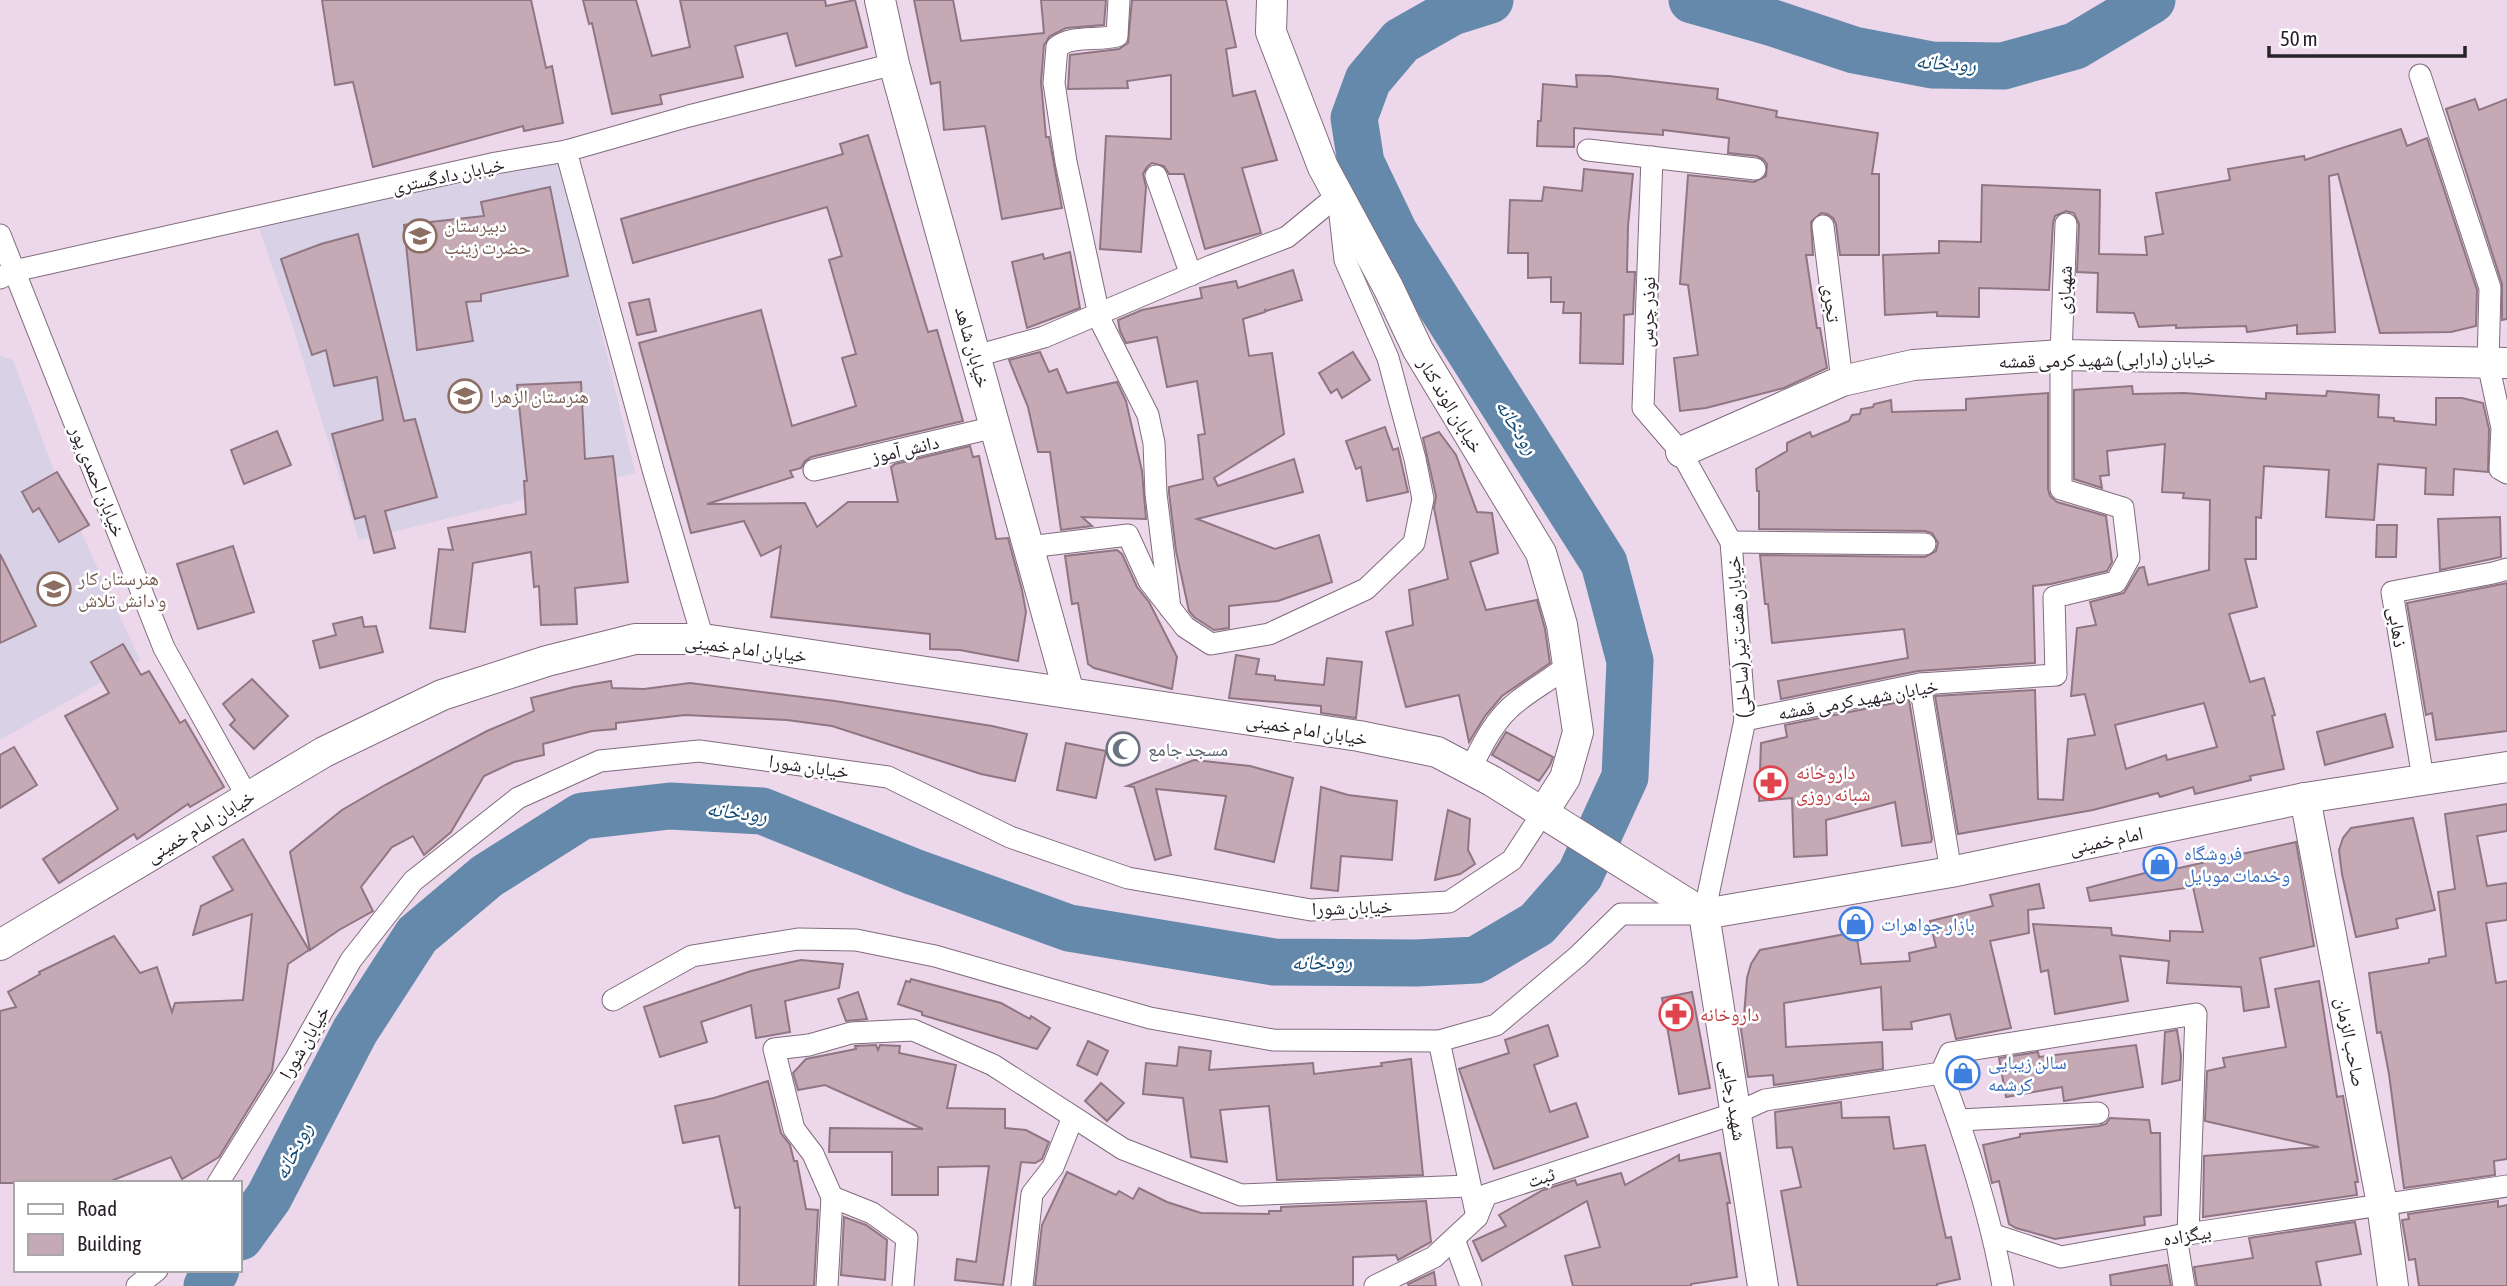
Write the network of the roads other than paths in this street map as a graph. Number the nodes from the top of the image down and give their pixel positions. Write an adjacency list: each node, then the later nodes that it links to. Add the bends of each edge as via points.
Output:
1 (880, 0): 4 (street, خیابان شاهد)
2 (1119, 0): 17 (street, via 1117,36 1065,41 1057,47 1055,60 1066,162)
3 (1272, 0): 11 (street, خیابان الوند کنار, via 1271,32)
4 (894, 64): 7 (street, خیابان دادگستری); 19 (street, خیابان شاهد)
5 (2420, 75): 20 (street, via 2490,288)
6 (1588, 150): 8 (street)
7 (566, 151): 15 (street, خیابان دادگستری); 31 (street)
8 (1652, 157): 9 (street); 23 (street, نوذر چرس, via 1643,408)
9 (1755, 169)
10 (1156, 176): 16 (street)
11 (1338, 195): 16 (street, via 1287,237); 30 (street, via 1345,260 1388,358 1423,499 1414,544 1366,589 1269,634 1211,644 1185,627); 32 (street, خیابان الوند کنار, via 1418,350 1541,553 1562,625)
12 (2066, 224): 18 (street, شهبازی)
13 (1823, 226): 21 (street, تجری)
14 (0, 235): 15 (street, خیابان احمدی پور)
15 (7, 274): 39 (street, خیابان احمدی پور, via 164,648)
16 (1191, 275): 17 (street)
17 (1098, 314): 19 (street, via 1044,337); 30 (street, via 1148,415)
18 (2062, 355): 20 (street, خیابان (دارابی) شهید کرمی قمشه); 21 (street, خیابان (دارابی) شهید کرمی قمشه, via 1913,365); 33 (street, خیابان شهید کرمی قمشه, via 2061,489 2123,508 2129,558 2116,582 2053,597 2056,675)
19 (976, 356): 22 (street, خیابان شاهد)
20 (2498, 363): 25 (street, via 2500,469)
21 (1842, 381): 23 (street, خیابان (دارابی) شهید کرمی قمشه)
22 (996, 428): 24 (street, دانش آموز); 28 (street, خیابان شاهد)
23 (1681, 452): 26 (street, خیابان هفت تیر (ساحلی))
24 (814, 470)
25 (2507, 473)
26 (1731, 542): 27 (street); 35 (street, خیابان هفت تیر (ساحلی))
27 (1925, 544)
28 (1029, 547): 30 (street, via 1128,536 1149,581); 34 (street, خیابان شاهد)
29 (2507, 569): 38 (street, ذهابی, via 2392,592)
30 (1170, 608)
31 (703, 639): 34 (street, خیابان امام خمینی); 39 (street, خیابان امام خمینی, via 635,639 442,695 324,752)
32 (1568, 665): 37 (street, via 1503,715); 41 (street, خیابان الوند کنار, via 1578,732 1565,778)
33 (1920, 684): 35 (street, خیابان شهید کرمی قمشه); 42 (street)
34 (1069, 693): 37 (street, خیابان امام خمینی, via 1359,736 1437,752)
35 (1745, 720): 43 (street, خیابان هفت تیر (ساحلی))
36 (2507, 767): 38 (street, امام خمینی)
37 (1470, 770): 41 (street, خیابان امام خمینی)
38 (2423, 778): 40 (street, امام خمینی)
39 (248, 798): 44 (street, خیابان امام خمینی)
40 (2305, 798): 42 (street, امام خمینی); 56 (street, صاحب الزمان)
41 (1542, 814): 43 (street, خیابان امام خمینی); 52 (street, خیابان شورا, via 1513,860 1449,902 1311,910 1128,877 1010,837 888,778 699,751 600,761 519,798 413,881 351,960)
42 (1951, 872): 43 (street, امام خمینی)
43 (1704, 914): 46 (street, via 1621,914 1496,1026); 48 (street, شهید رجایی)
44 (0, 945)
45 (613, 1000): 46 (street, via 692,956 798,939 856,940 935,957 1150,1018 1273,1040)
46 (1439, 1041): 53 (street)
47 (1941, 1073): 48 (street, via 1765,1100); 51 (street); 59 (street, via 1950,1053 2196,1014)
48 (1736, 1113): 57 (street, ثبت, via 1486,1195); 68 (street, شهید رجایی)
49 (2098, 1113): 51 (street)
50 (1073, 1117): 53 (street, via 1123,1149 1241,1195); 55 (street, via 993,1065 913,1030 851,1033 774,1049 794,1129 813,1154); 65 (street, via 1053,1167 1032,1194)
51 (1959, 1120): 58 (street)
52 (219, 1181)
53 (1469, 1186): 57 (street)
54 (2507, 1186): 56 (street, بیگزاده)
55 (832, 1197): 63 (street); 64 (street, via 872,1213 907,1238)
56 (2382, 1205): 59 (street, بیگزاده); 71 (street, صاحب الزمان)
57 (1477, 1217): 60 (street, ثبت)
58 (1994, 1235): 59 (street, بیگزاده, via 2061,1257); 69 (street)
59 (2182, 1235): 70 (street)
60 (1454, 1239): 66 (street, ثبت, via 1434,1257); 67 (street)
61 (154, 1272): 62 (street)
62 (137, 1286)
63 (827, 1286)
64 (903, 1286)
65 (1022, 1286)
66 (1375, 1286)
67 (1471, 1286)
68 (1763, 1286)
69 (2003, 1286)
70 (2185, 1286)
71 (2393, 1286)

